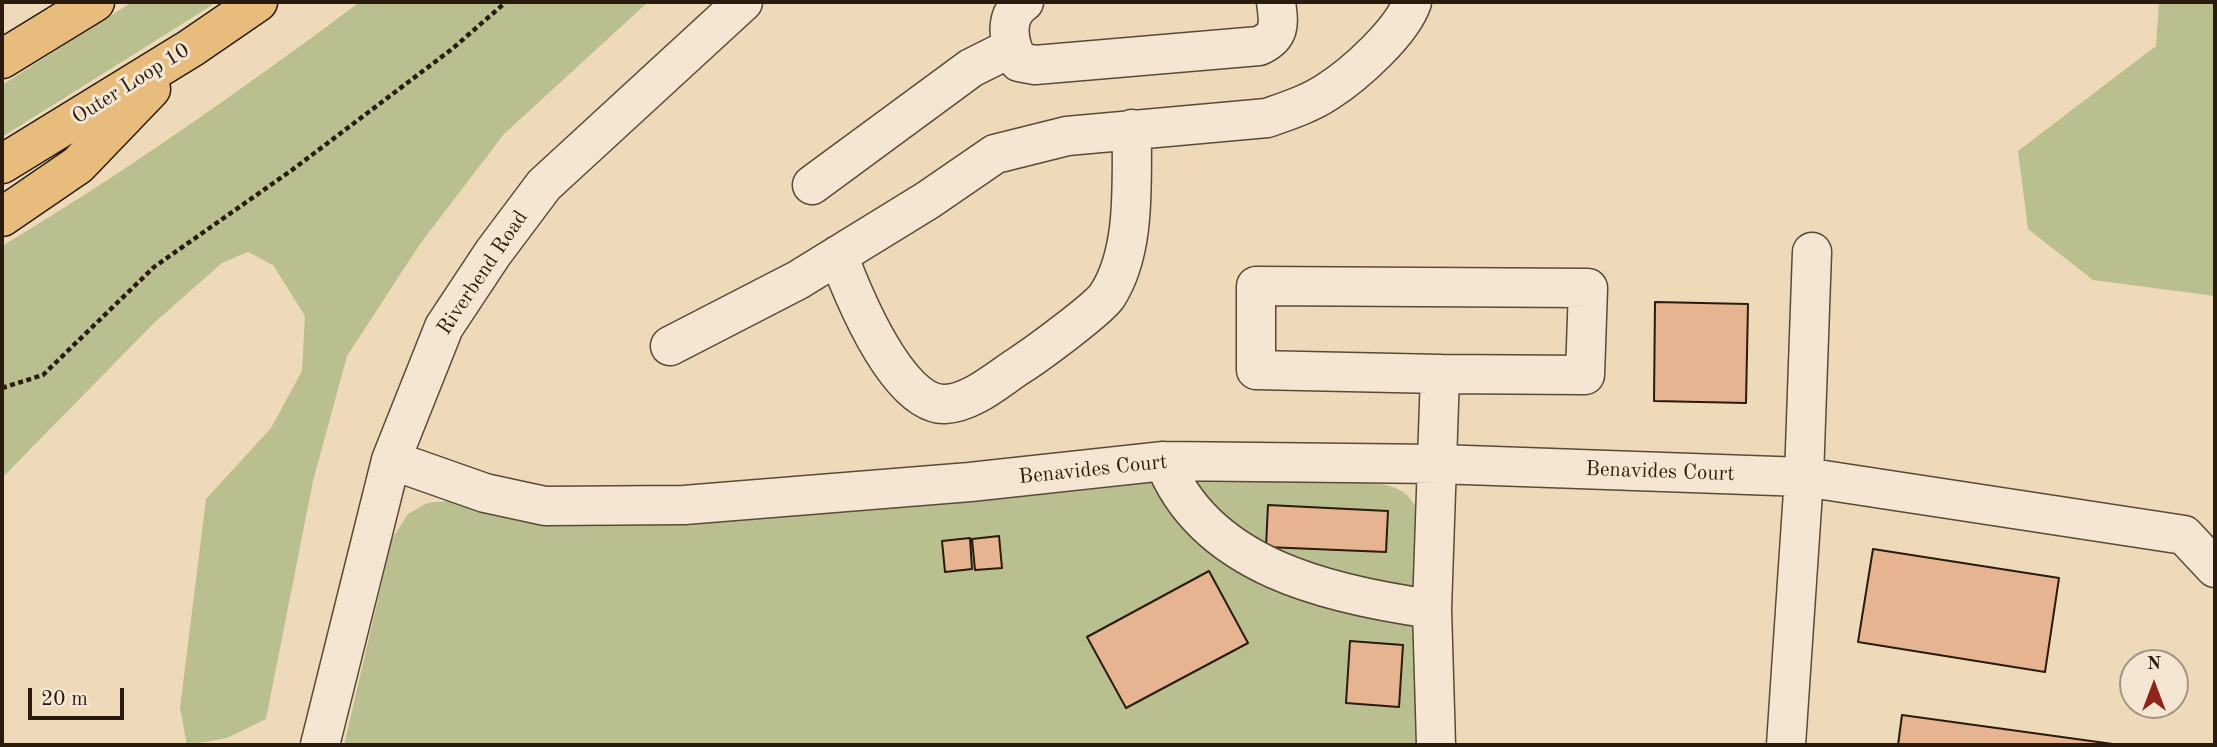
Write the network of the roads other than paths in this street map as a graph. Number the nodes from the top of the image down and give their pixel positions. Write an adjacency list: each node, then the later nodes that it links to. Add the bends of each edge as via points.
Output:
1 (95, 2): 9 (highway)
2 (258, 2): 7 (highway, Outer Loop 10)
3 (743, 2): 18 (street, Riverbend Road, via 544,185 444,327)
4 (1024, 2): 8 (street, via 1014,8 1010,22)
5 (1276, 2): 8 (street, via 1279,27 1273,40 1259,46 1035,65 1019,62)
6 (1412, 2): 10 (street, via 1407,16 1361,65 1327,93 1294,108 1267,118)
7 (191, 48): 11 (highway, Outer Loop 10); 13 (highway, via 78,165)
8 (1011, 48): 12 (street, via 971,68)
9 (2, 59)
10 (1132, 129): 15 (street, via 1067,136 995,154); 15 (street, via 1124,254 1107,297 1029,359 968,398 944,405 919,395 907,383 869,328)
11 (2, 164)
12 (812, 185)
13 (2, 217)
14 (1812, 252): 21 (street)
15 (838, 255): 16 (street)
16 (670, 346)
17 (1440, 374): 17 (street, via 1256,370 1256,286 1588,288 1585,376); 20 (street)
18 (391, 460): 19 (street, Benavides Court, via 485,492 545,506 604,507 970,482); 24 (street, Riverbend Road)
19 (1164, 461): 20 (street, Benavides Court); 23 (street, via 1175,489 1215,532 1255,562 1311,584)
20 (1438, 464): 21 (street, Benavides Court); 23 (street)
21 (1804, 477): 22 (street, Benavides Court, via 2184,535); 26 (street)
22 (2215, 568)
23 (1433, 609): 25 (street)
24 (320, 745)
25 (1436, 745)
26 (1786, 745)

